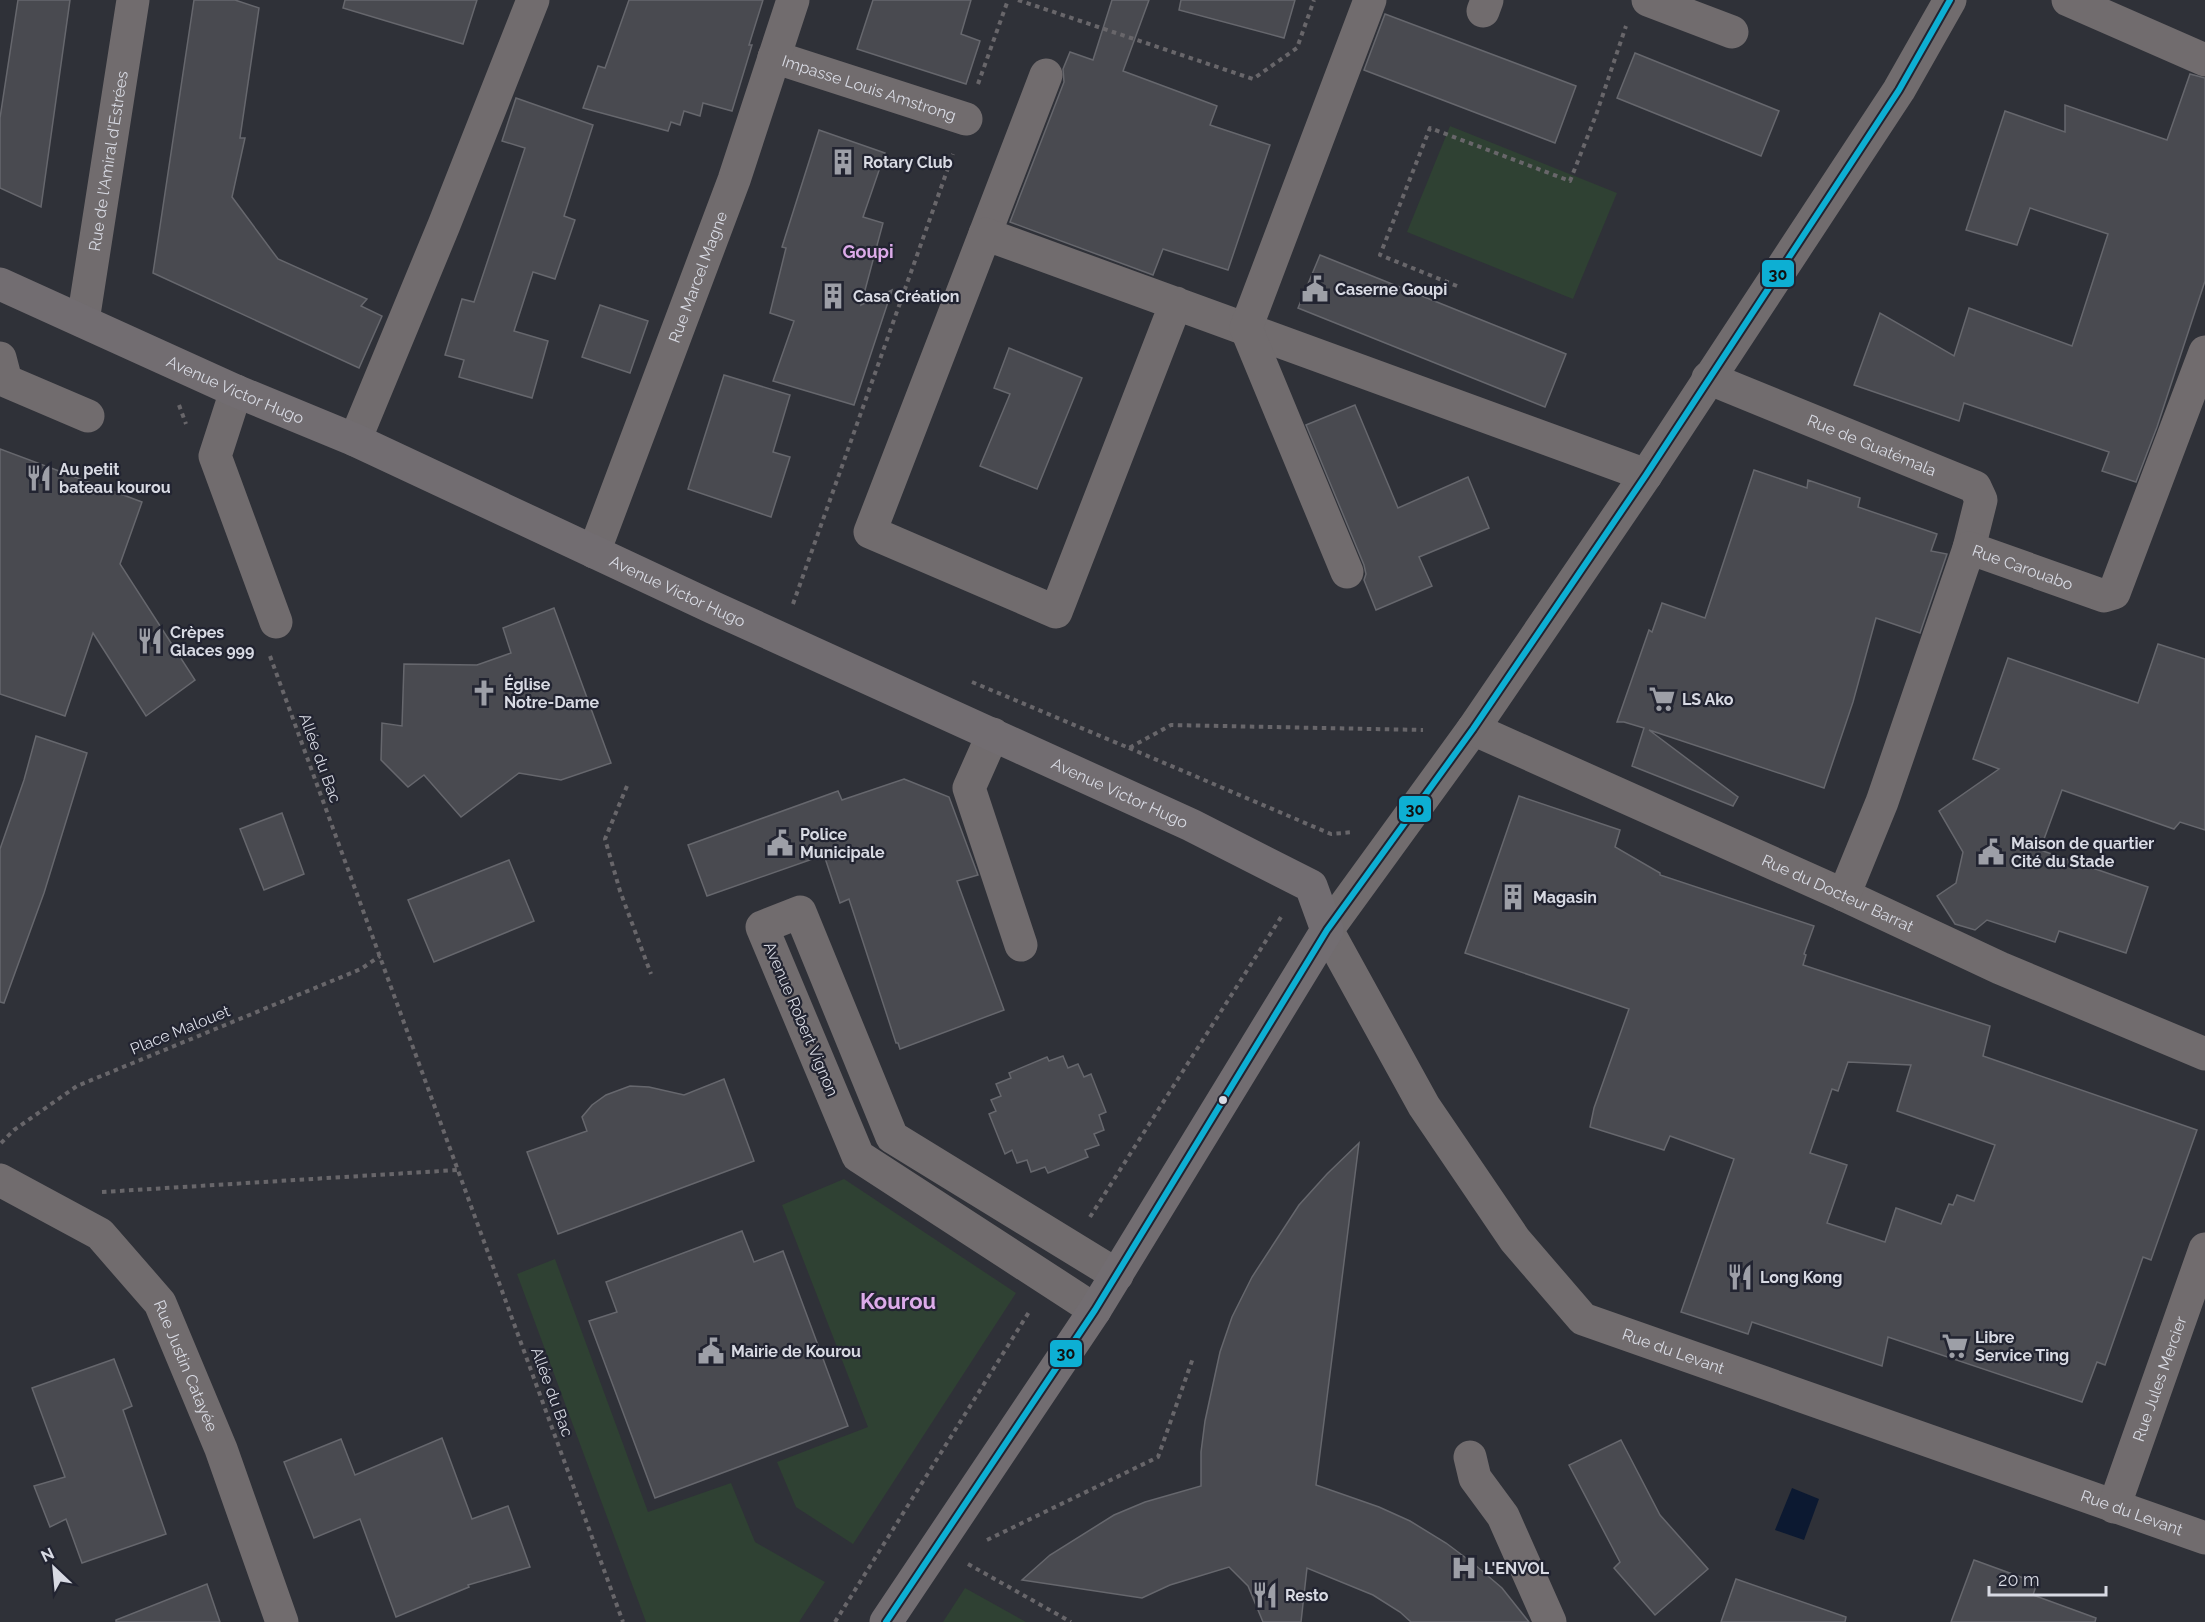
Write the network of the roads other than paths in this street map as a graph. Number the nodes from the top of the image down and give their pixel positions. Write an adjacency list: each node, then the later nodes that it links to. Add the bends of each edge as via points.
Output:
1 (133, 0): 16 (street, Rue de l'Amiral d'Estrées)
2 (533, 0): 23 (street)
3 (792, 0): 9 (street, Rue Marcel Magne)
4 (1370, 0): 17 (street)
5 (1950, 0): 20 (street, via 1899,90)
6 (2068, 0): 10 (street)
7 (1638, 10): 8 (street)
8 (1732, 32)
9 (774, 57): 12 (street, Impasse Louis Amstrong); 26 (street, Rue Marcel Magne, via 735,180)
10 (2205, 60)
11 (1046, 75): 13 (street)
12 (966, 119)
13 (985, 234): 15 (street); 15 (street, via 870,532 1056,612)
14 (0, 284): 16 (main road, Avenue Victor Hugo)
15 (1176, 303): 17 (street)
16 (83, 321): 21 (main road, Avenue Victor Hugo)
17 (1246, 328): 24 (street); 27 (street)
18 (2205, 352): 25 (street, Rue Carouabo, via 2114,593 2104,596)
19 (0, 358): 22 (street, via 6,381)
20 (1708, 378): 24 (street); 25 (street, Rue de Guatémala, via 1975,487 1982,500)
21 (236, 391): 23 (main road, Avenue Victor Hugo); 28 (street, via 215,456)
22 (88, 416)
23 (355, 441): 26 (main road, Avenue Victor Hugo)
24 (1646, 475): 29 (street)
25 (1969, 548): 31 (street, Rue Carouabo, via 1882,802)
26 (594, 552): 30 (main road, Avenue Victor Hugo)
27 (1347, 572)
28 (271, 634)
29 (1473, 729): 31 (street, Rue du Docteur Barrat); 32 (street)
30 (993, 734): 32 (main road, Avenue Victor Hugo, via 1191,825 1311,886); 33 (street, via 969,788)
31 (1844, 895): 34 (street, Rue du Docteur Barrat, via 2000,968)
32 (1327, 930): 37 (main road); 40 (street, Rue du Levant, via 1424,1106 1515,1240 1583,1319)
33 (1021, 945)
34 (2205, 1054)
35 (0, 1180): 42 (street, Rue Justin Catayée, via 100,1234 160,1303 221,1449)
36 (2205, 1249): 40 (street, Rue Jules Mercier)
37 (1117, 1275): 38 (main road); 38 (street, Avenue Robert Vignon, via 892,1137 800,912 762,927 858,1156)
38 (1095, 1310): 43 (main road)
39 (1470, 1457): 44 (street, via 1475,1478 1503,1516)
40 (2114, 1507): 41 (street, Rue du Levant)
41 (2205, 1538)
42 (282, 1622)
43 (886, 1622)
44 (1550, 1622)

